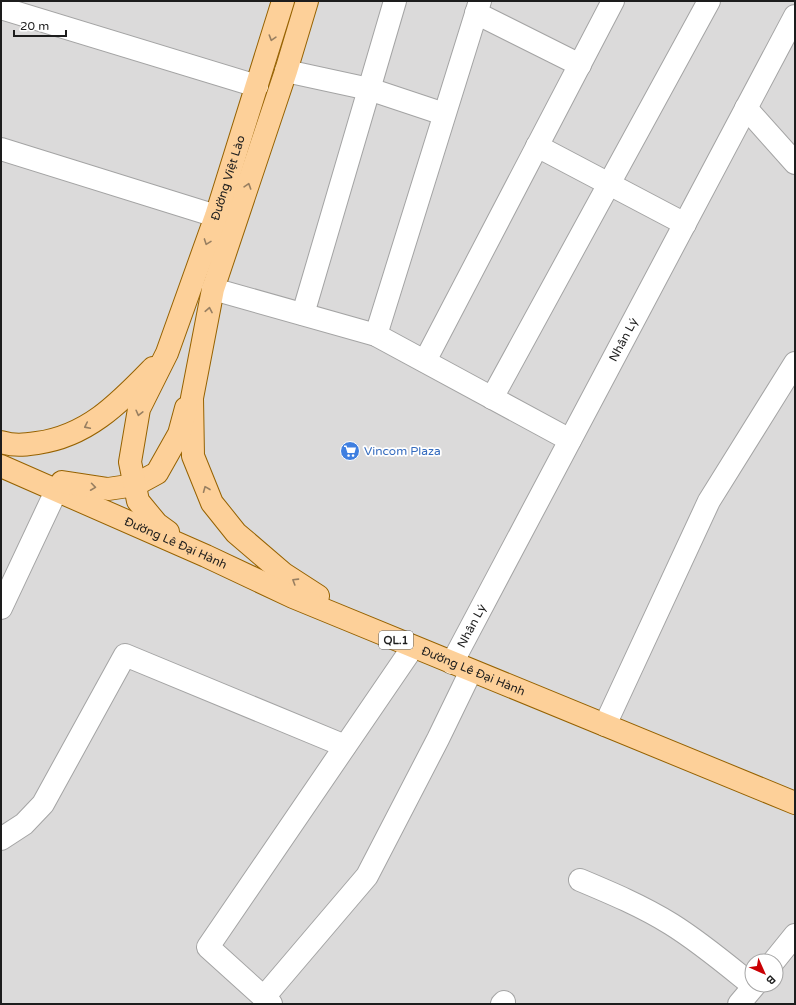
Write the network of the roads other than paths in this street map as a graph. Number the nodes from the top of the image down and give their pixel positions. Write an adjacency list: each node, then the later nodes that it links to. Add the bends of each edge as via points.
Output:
1 (283, 1): 13 (main road, Đường Việt Lào, one-way to 13)
2 (307, 1): 12 (main road, Đường Việt Lào)
3 (395, 1): 14 (street)
4 (614, 1): 11 (street)
5 (709, 1): 20 (street)
6 (789, 1): 7 (street)
7 (795, 4)
8 (478, 7): 11 (street); 16 (street)
9 (1, 8): 13 (street)
10 (795, 16): 15 (street, Nhân Lý)
11 (580, 65): 17 (street)
12 (286, 71): 14 (street); 23 (main road, Đường Việt Lào, one-way to 12)
13 (257, 86): 21 (main road, Đường Việt Lào)
14 (369, 89): 16 (street); 24 (street)
15 (746, 108): 19 (street); 22 (street, Nhân Lý)
16 (444, 114): 25 (street)
17 (537, 146): 20 (street); 28 (street)
18 (1, 149): 21 (street)
19 (795, 163)
20 (609, 183): 22 (street); 30 (street)
21 (216, 216): 27 (main road, Đường Việt Lào, one-way to 27)
22 (684, 224): 31 (street, Nhân Lý)
23 (214, 289): 24 (street); 26 (main road, Đường Việt Lào, one-way to 23)
24 (303, 314): 25 (street)
25 (376, 335): 28 (street)
26 (202, 348): 34 (main road, via 179,434 157,473); 38 (main road, one-way to 26, via 284,574 236,533 212,504 193,456 192,398)
27 (167, 353): 32 (main road, one-way to 32, via 128,394 95,422 57,440 16,446); 34 (main road, Đường Việt Lào, one-way to 34, via 140,409 130,462)
28 (425, 361): 30 (street)
29 (795, 363): 41 (street, via 708,501)
30 (492, 398): 31 (street)
31 (570, 440): 40 (street, Nhân Lý)
32 (1, 442)
33 (1, 465): 34 (main road, one-way to 34, via 70,484 108,489); 35 (main road, Đường Lê Đại Hành / QL.1)
34 (135, 485): 36 (main road, Đường Việt Lào, via 138,502 157,524)
35 (57, 489): 36 (main road, Đường Lê Đại Hành / QL.1); 37 (street)
36 (206, 556): 38 (main road, Đường Lê Đại Hành / QL.1, via 293,597)
37 (1, 608)
38 (376, 631): 39 (main road, Đường Lê Đại Hành / QL.1)
39 (413, 646): 40 (main road, Đường Lê Đại Hành / QL.1); 42 (street)
40 (462, 667): 41 (main road, Đường Lê Đại Hành / QL.1); 50 (street, Nhân Lý, via 438,739 367,876)
41 (605, 725): 43 (main road, Đường Lê Đại Hành / QL.1)
42 (345, 746): 44 (street, via 124,654 38,810 24,824); 50 (street, via 208,947)
43 (795, 803)
44 (1, 839)
45 (580, 880): 48 (street, via 633,902 670,923)
46 (795, 935): 47 (street)
47 (780, 953)
48 (744, 978)
49 (747, 993): 51 (street)
50 (267, 1001)
51 (739, 1004)

